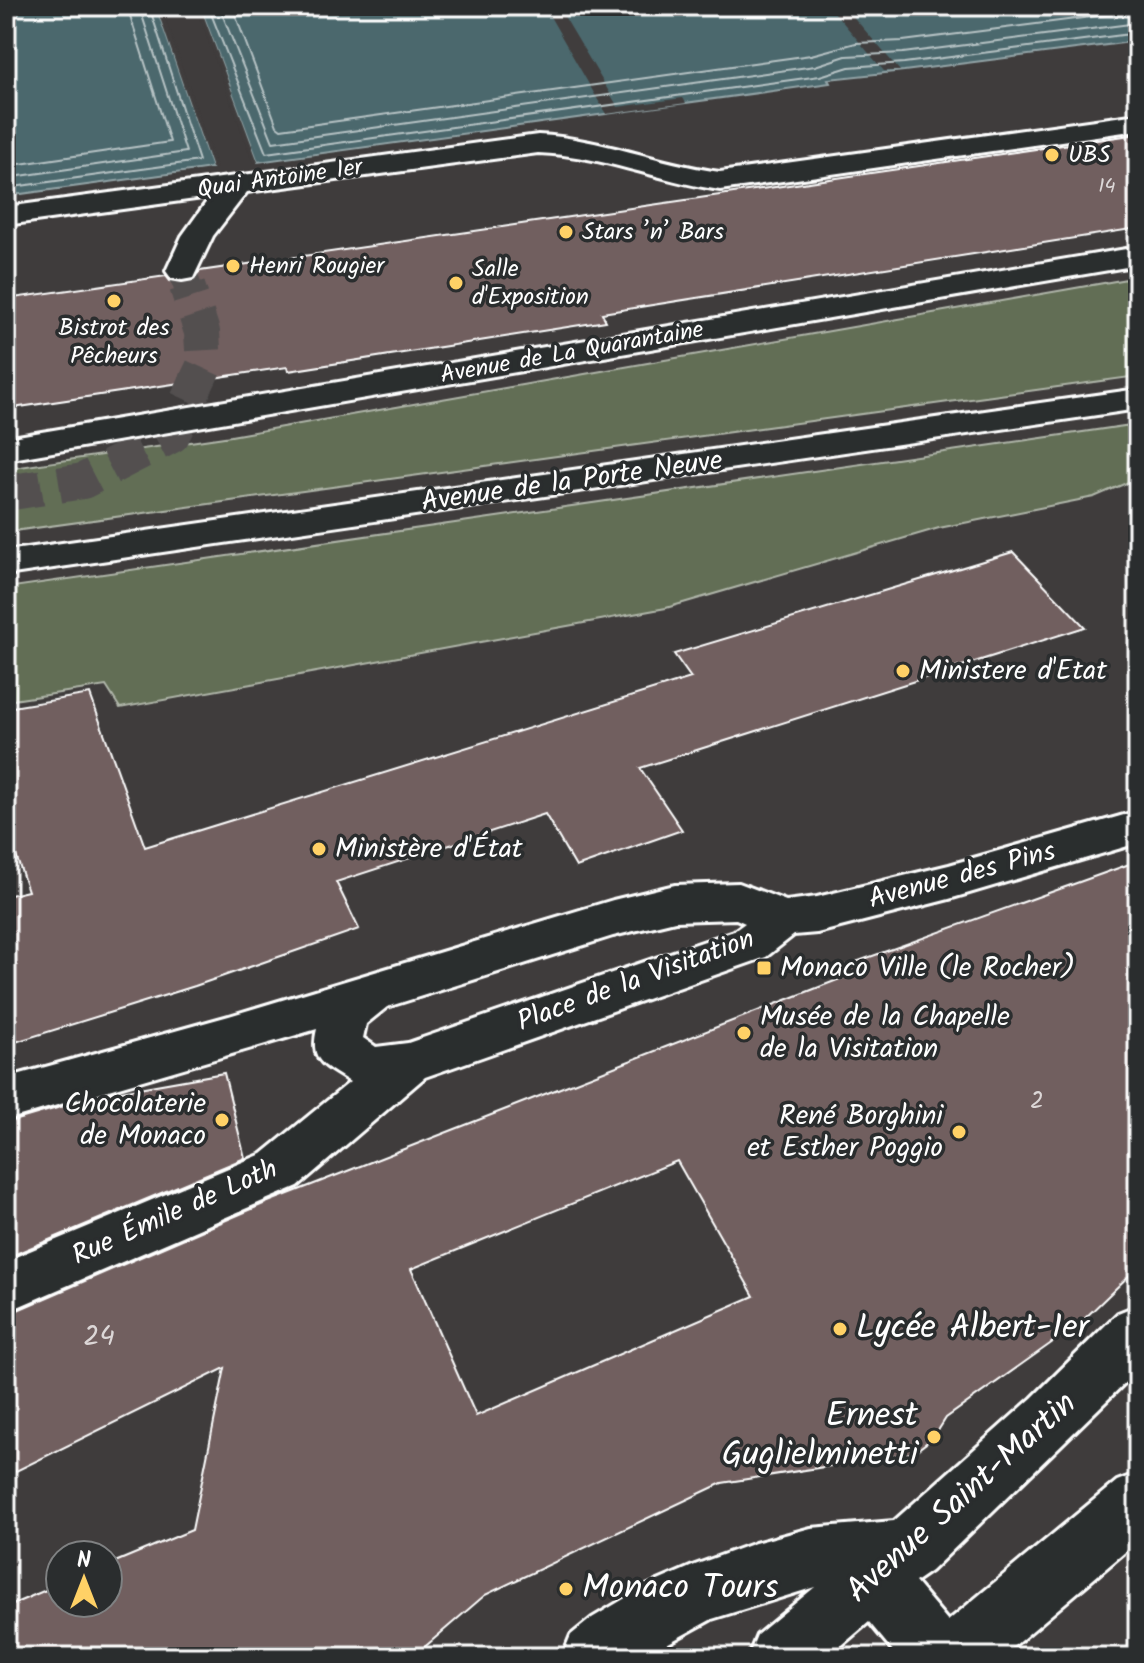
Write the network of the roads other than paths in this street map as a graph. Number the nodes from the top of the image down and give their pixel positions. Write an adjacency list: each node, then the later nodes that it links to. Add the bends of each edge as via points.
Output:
1 (1138, 122): 2 (street, Quai Antoine 1er, via 720,181 555,143)
2 (237, 185): 3 (street, Quai Antoine 1er); 5 (street, via 211,214)
3 (6, 216)
4 (1138, 256): 7 (street, Avenue de La Quarantaine)
5 (182, 271)
6 (1138, 399): 8 (street, Avenue de la Porte Neuve)
7 (6, 449)
8 (6, 563)
9 (1138, 827): 10 (street, Avenue des Pins, via 949,882)
10 (783, 919): 11 (street, Place de la Visitation, via 739,901 675,903); 12 (street, Place de la Visitation, via 750,944)
11 (375, 989): 12 (street, Place de la Visitation, via 344,1014 337,1047 369,1068); 13 (street)
12 (408, 1063): 14 (street, Rue Émile de Loth, via 280,1170)
13 (6, 1099)
14 (6, 1287)
15 (1138, 1331): 17 (street, Avenue Saint-Martin, via 1073,1400)
16 (1138, 1502): 21 (street)
17 (891, 1565): 18 (street, via 812,1558 703,1591 610,1640); 19 (street, Avenue Saint-Martin); 20 (street)
18 (593, 1657)
19 (779, 1657)
20 (938, 1657)
21 (953, 1657)

